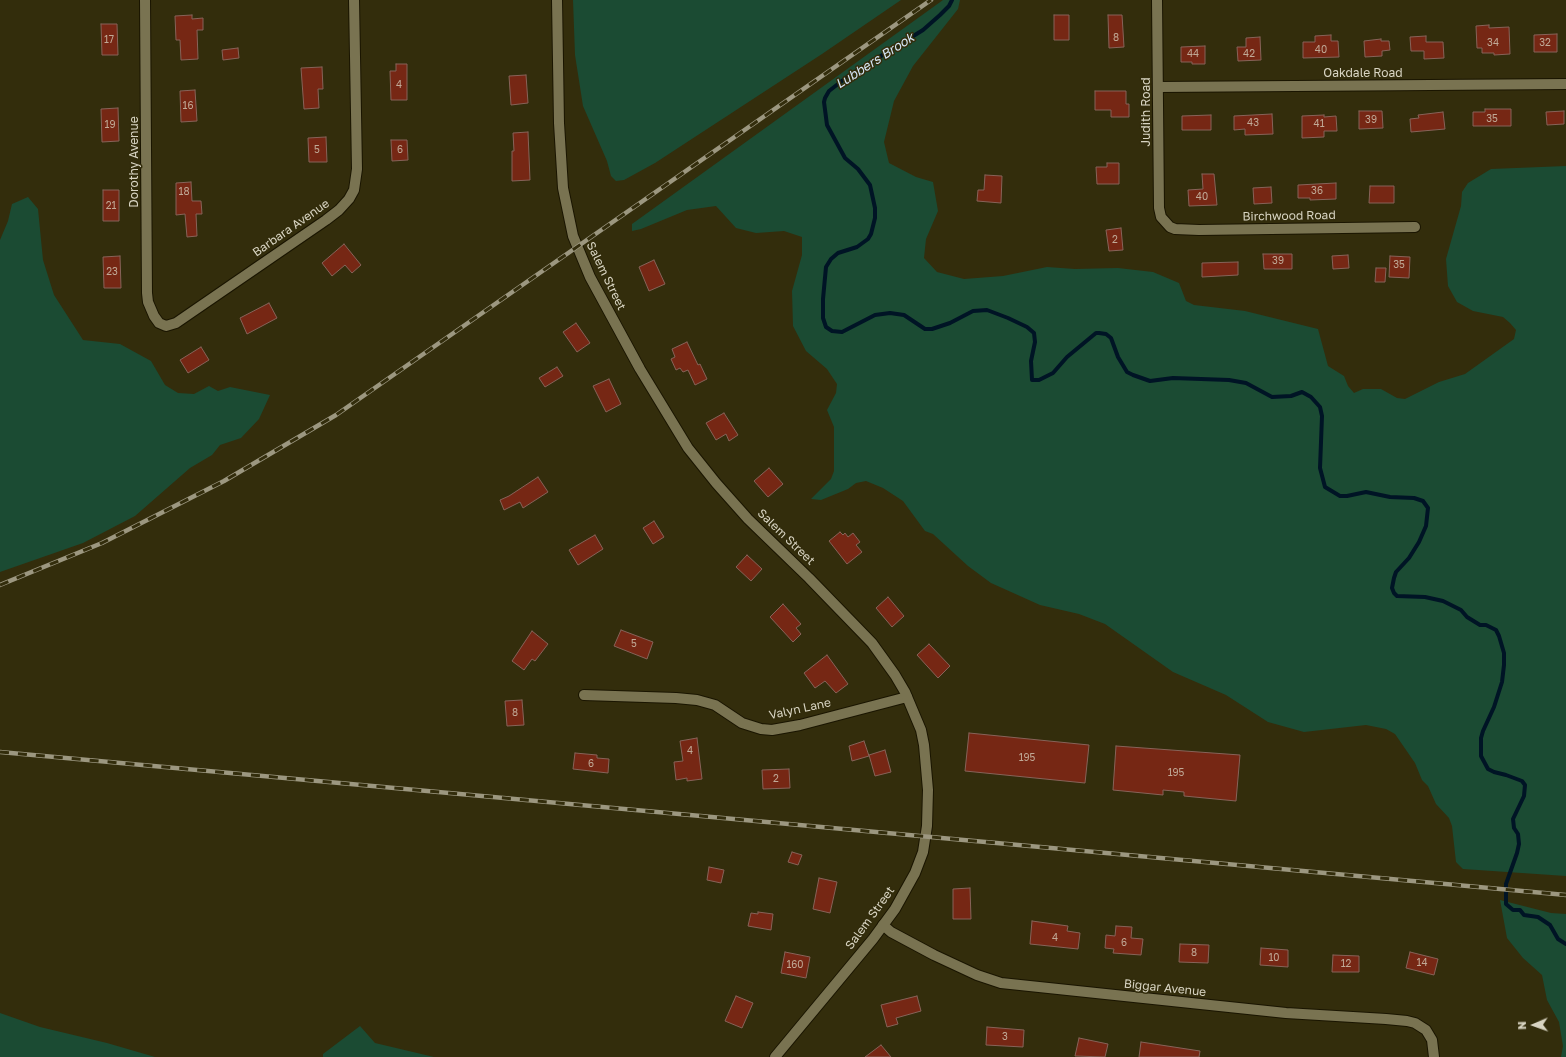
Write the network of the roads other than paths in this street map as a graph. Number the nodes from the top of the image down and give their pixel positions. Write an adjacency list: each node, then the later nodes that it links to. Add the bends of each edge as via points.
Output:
1 (145, 0): 9 (street, Dorothy Avenue, via 147,293)
2 (354, 0): 9 (street, Barbara Avenue, via 357,168 354,190 349,199 339,210 176,323 166,326)
3 (557, 0): 11 (street, Salem Street, via 563,188 573,236 590,277 640,369 688,448 748,519 858,627 883,658)
4 (1157, 0): 6 (street, Judith Road)
5 (1566, 84): 6 (street, Oakdale Road)
6 (1159, 87): 7 (street, Judith Road, via 1159,208)
7 (1165, 223): 8 (street, Birchwood Road, via 1175,229 1199,230)
8 (1415, 228)
9 (157, 321)
10 (584, 695): 11 (street, Valyn Lane, via 697,700 715,705 742,723 772,730)
11 (907, 697): 12 (street, Salem Street, via 921,730 924,745 928,790 926,836 915,873)
12 (883, 925): 13 (street, Salem Street); 14 (street, Biggar Avenue, via 934,955 1001,983 1286,1013 1407,1021 1426,1030 1432,1040)
13 (775, 1057)
14 (1434, 1057)

